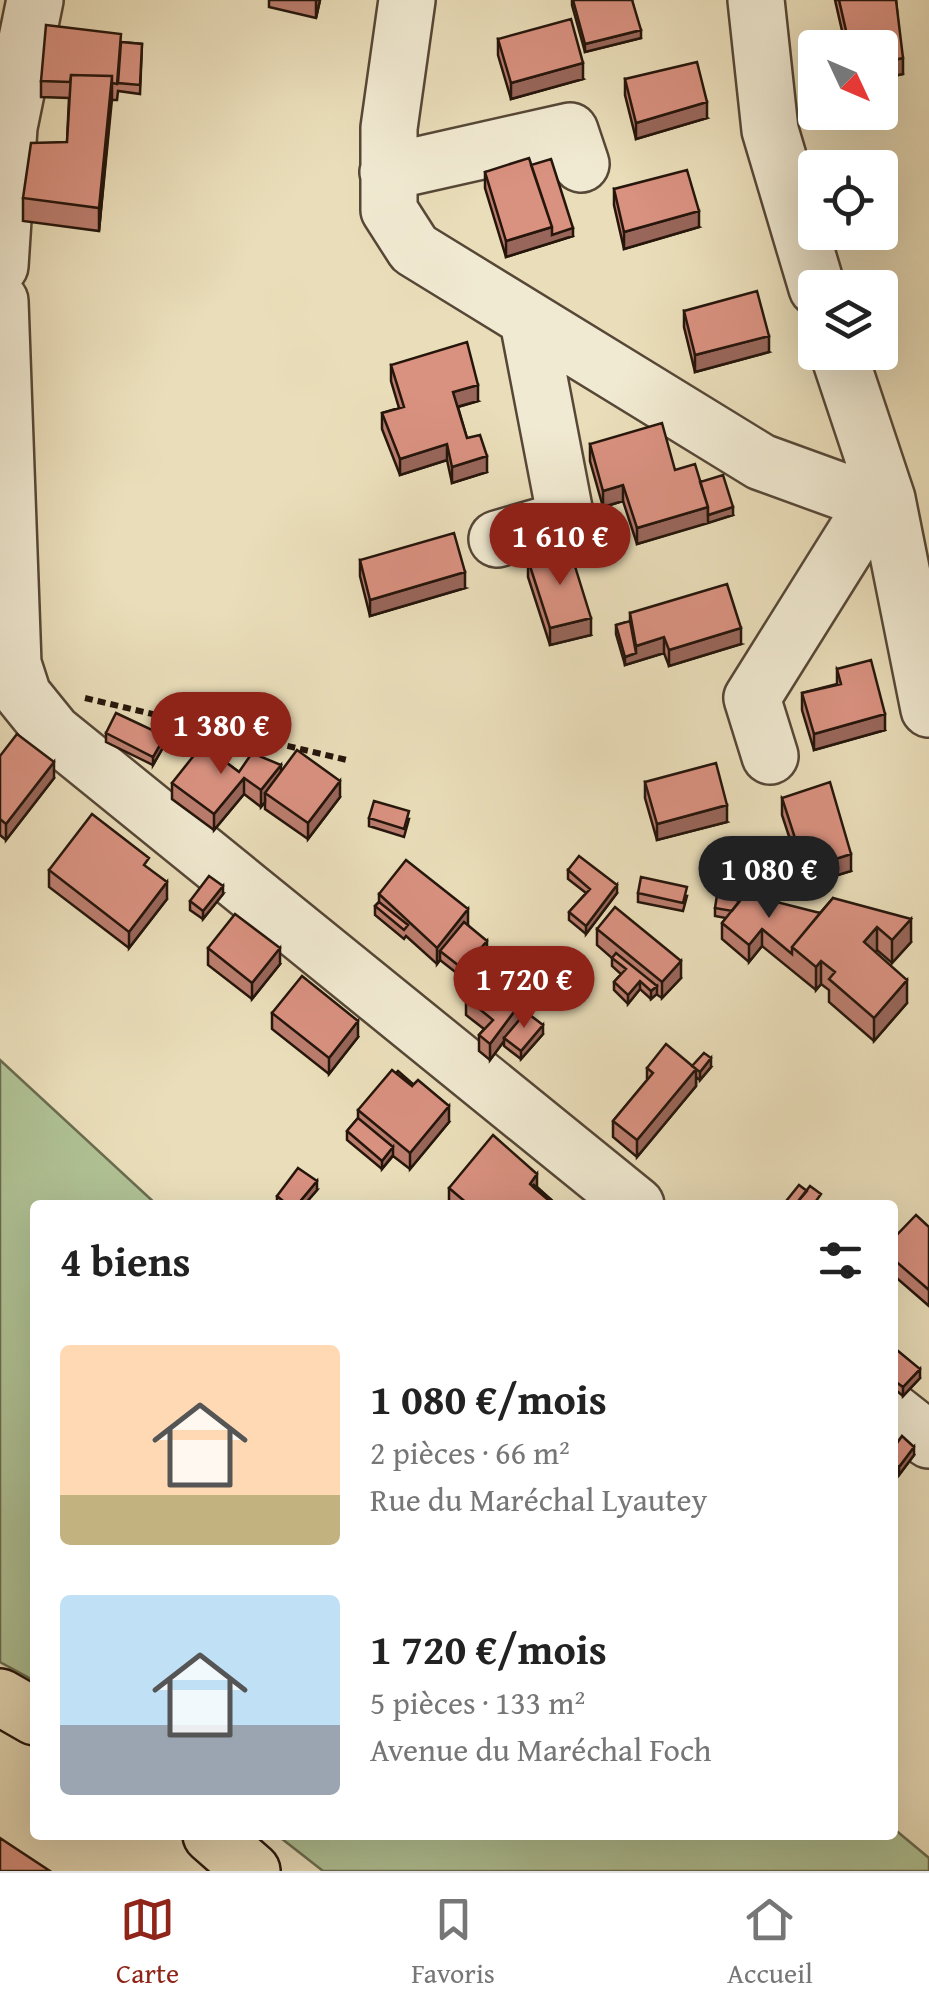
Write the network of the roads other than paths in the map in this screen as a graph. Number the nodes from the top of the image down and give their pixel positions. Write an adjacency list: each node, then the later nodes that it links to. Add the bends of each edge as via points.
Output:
1 (35, 0): 6 (street, via 9,127)
2 (407, 0): 5 (street)
3 (756, 0): 7 (street, via 770,130)
4 (581, 164): 5 (street, via 570,131)
5 (388, 172): 9 (street, via 388,210 414,249)
6 (0, 266)
7 (812, 270)
8 (0, 302): 13 (street)
9 (528, 321): 11 (street, via 760,462); 12 (street, via 566,519)
10 (845, 370): 11 (street)
11 (895, 504): 14 (street); 15 (street, via 752,698)
12 (497, 539)
13 (11, 678): 16 (street, via 54,732)
14 (929, 709)
15 (770, 756)
16 (630, 1200)
17 (898, 1416): 18 (street)
18 (929, 1440)
19 (0, 1697): 20 (main road)
20 (30, 1714)
21 (216, 1840): 22 (main road)
22 (252, 1871)

